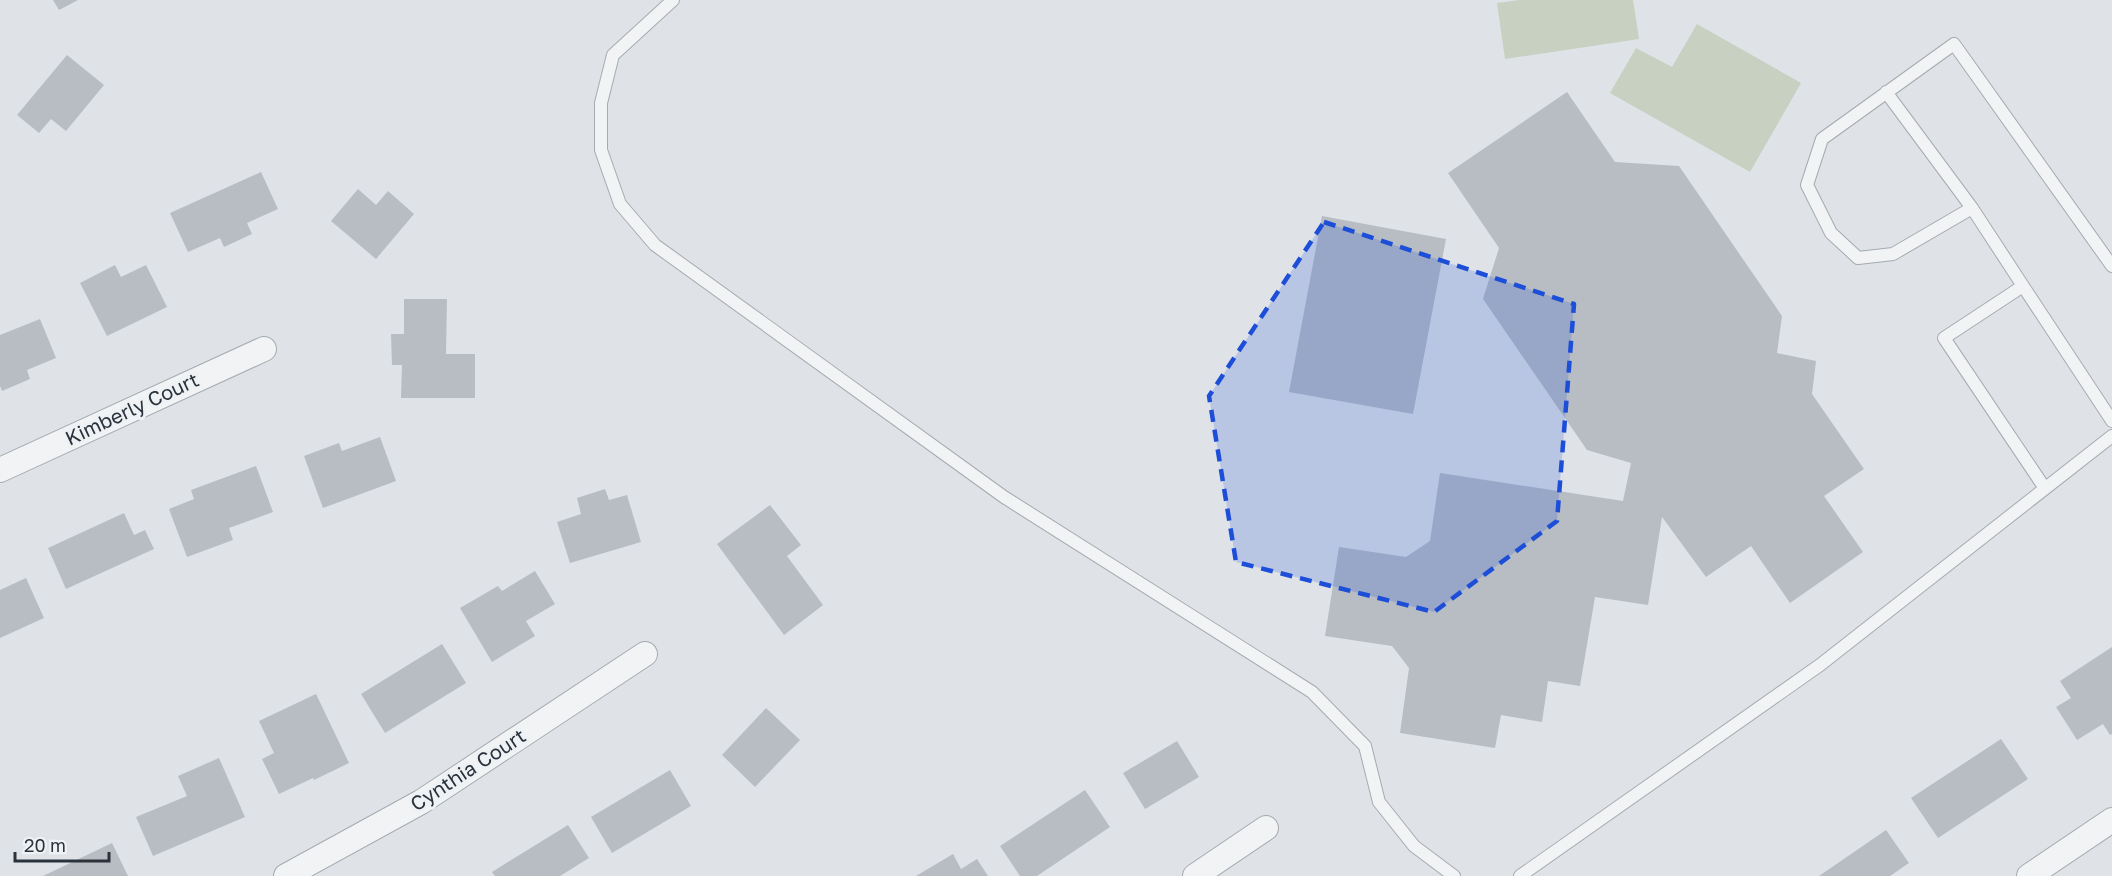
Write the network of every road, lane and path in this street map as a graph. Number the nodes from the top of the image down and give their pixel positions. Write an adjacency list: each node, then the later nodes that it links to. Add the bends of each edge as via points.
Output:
1 (673, 0): 16 (lane, via 613,55 601,103 601,150 620,204 655,245 1004,497 1312,692 1365,746 1379,802 1414,846)
2 (1886, 92): 3 (lane); 3 (lane, via 1822,139 1807,185 1831,232 1858,258 1893,254); 4 (lane, via 1953,44)
3 (1972, 208): 5 (lane)
4 (2112, 266)
5 (2023, 286): 7 (lane); 10 (lane, via 1944,338)
6 (264, 348): 9 (street, Kimberly Court)
7 (2112, 421)
8 (2112, 436): 10 (lane)
9 (0, 470)
10 (2044, 487): 17 (lane, via 1820,665)
11 (645, 654): 14 (street, Cynthia Court, via 421,802)
12 (2112, 820): 18 (street)
13 (1266, 828): 15 (street)
14 (286, 876)
15 (1195, 876)
16 (1454, 876)
17 (1520, 876)
18 (2029, 876)

